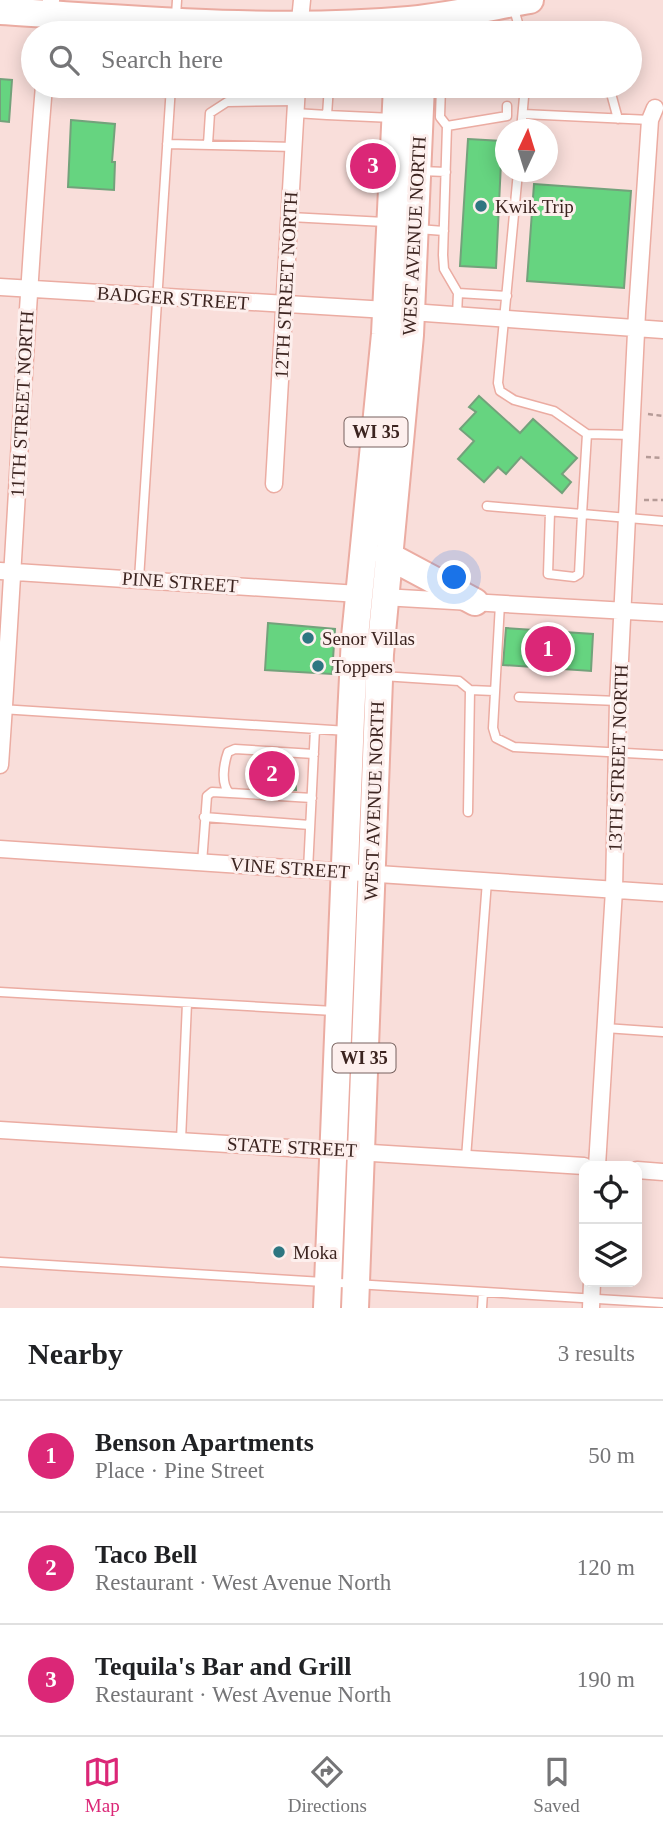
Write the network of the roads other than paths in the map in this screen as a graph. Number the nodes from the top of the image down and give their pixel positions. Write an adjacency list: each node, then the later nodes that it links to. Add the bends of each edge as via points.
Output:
1 (512, 2): 7 (main road); 8 (lane)
2 (0, 11): 3 (main road)
3 (49, 16): 4 (main road)
4 (176, 18): 5 (main road)
5 (300, 19): 6 (main road)
6 (344, 21)
7 (476, 21)
8 (518, 21)
9 (43, 98): 38 (street, 11TH STREET NORTH)
10 (170, 98): 28 (lane)
11 (328, 98): 22 (lane)
12 (397, 98): 23 (main road, WEST AVENUE NORTH / WI 35)
13 (421, 98): 31 (main road, WEST AVENUE NORTH / WI 35)
14 (441, 98): 27 (lane, via 440,117)
15 (524, 98): 20 (lane)
16 (612, 98): 26 (lane)
17 (296, 100): 22 (lane); 29 (lane, via 227,102 210,113); 30 (street, 12TH STREET NORTH)
18 (507, 106): 24 (lane, via 507,116)
19 (494, 108): 24 (lane)
20 (523, 114): 25 (lane); 26 (lane)
21 (652, 114): 26 (lane); 46 (street)
22 (327, 115): 23 (lane)
23 (396, 118): 35 (main road, WEST AVENUE NORTH / WI 35)
24 (494, 119): 27 (lane, via 479,116)
25 (522, 119)
26 (618, 119)
27 (447, 126): 32 (lane)
28 (167, 144): 29 (lane); 41 (lane)
29 (208, 144): 30 (lane)
30 (294, 147): 34 (street, 12TH STREET NORTH)
31 (418, 171): 32 (lane); 35 (main road, WEST AVENUE NORTH / WI 35)
32 (446, 172): 36 (lane)
33 (517, 182): 40 (lane)
34 (290, 217): 35 (lane); 42 (street, 12TH STREET NORTH)
35 (404, 226): 36 (lane); 43 (main road, WEST AVENUE NORTH / WI 35)
36 (444, 231): 39 (lane, via 444,269)
37 (0, 287): 38 (street, BADGER STREET)
38 (28, 289): 41 (street, BADGER STREET); 57 (street, 11TH STREET NORTH)
39 (458, 293): 40 (lane); 44 (lane)
40 (507, 296): 45 (lane)
41 (157, 297): 42 (street, BADGER STREET); 58 (lane)
42 (286, 305): 43 (street, BADGER STREET); 50 (street, 12TH STREET NORTH)
43 (399, 311): 44 (street, BADGER STREET); 56 (main road, WEST AVENUE NORTH / WI 35); 59 (main road, WEST AVENUE NORTH / WI 35)
44 (457, 316): 45 (street, BADGER STREET)
45 (505, 319): 46 (street, BADGER STREET); 48 (lane, via 500,391 554,411)
46 (637, 329): 47 (street, BADGER STREET); 49 (street, 13TH STREET NORTH)
47 (663, 330)
48 (587, 434): 49 (lane); 53 (lane)
49 (633, 435): 54 (street, 13TH STREET NORTH)
50 (274, 484)
51 (487, 506): 52 (lane)
52 (550, 512): 53 (lane); 53 (lane, via 548,574 574,577 579,573)
53 (582, 514): 54 (lane)
54 (628, 518): 55 (lane); 61 (street, 13TH STREET NORTH)
55 (663, 520)
56 (387, 555): 59 (main road, WEST AVENUE NORTH / WI 35); 60 (main road)
57 (7, 571): 58 (street, PINE STREET); 68 (street, 11TH STREET NORTH)
58 (139, 579): 59 (street, PINE STREET)
59 (371, 595): 60 (street, PINE STREET); 63 (main road, WEST AVENUE NORTH / WI 35); 70 (main road, WEST AVENUE NORTH / WI 35)
60 (488, 603): 61 (street, PINE STREET); 65 (lane)
61 (623, 610): 62 (street, PINE STREET); 67 (street, 13TH STREET NORTH)
62 (663, 613)
63 (379, 676): 64 (lane, via 459,681); 83 (main road, WEST AVENUE NORTH / WI 35)
64 (470, 690): 65 (lane); 77 (lane)
65 (494, 691): 71 (lane, via 493,728 504,744)
66 (519, 697): 67 (lane)
67 (618, 701): 71 (street, 13TH STREET NORTH)
68 (2, 709): 69 (lane); 74 (street, 11TH STREET NORTH)
69 (315, 729): 70 (lane); 72 (lane)
70 (351, 732): 83 (main road, WEST AVENUE NORTH / WI 35)
71 (616, 752): 73 (lane); 85 (street, 13TH STREET NORTH)
72 (314, 754): 75 (lane, via 228,752 224,784); 76 (lane)
73 (663, 755)
74 (0, 765)
75 (230, 793): 76 (lane); 78 (lane, via 207,796)
76 (312, 798): 79 (lane)
77 (468, 812)
78 (204, 817): 79 (lane); 81 (lane)
79 (310, 825): 82 (lane)
80 (0, 849): 81 (street, VINE STREET)
81 (202, 863): 82 (street, VINE STREET)
82 (308, 870): 83 (street, VINE STREET)
83 (359, 873): 84 (street, VINE STREET); 89 (main road, WI 35); 95 (main road, WEST AVENUE NORTH / WI 35)
84 (487, 881): 85 (street, VINE STREET); 96 (lane)
85 (614, 890): 86 (street, VINE STREET); 90 (street, 13TH STREET NORTH)
86 (663, 893)
87 (0, 992): 88 (lane)
88 (187, 1003): 89 (lane); 93 (lane)
89 (340, 1012): 94 (main road, WI 35)
90 (605, 1028): 91 (lane); 97 (street, 13TH STREET NORTH)
91 (663, 1032)
92 (0, 1130): 93 (street, STATE STREET)
93 (181, 1140): 94 (street, STATE STREET)
94 (334, 1149): 95 (street, STATE STREET); 103 (main road, WI 35)
95 (361, 1151): 96 (street, STATE STREET); 104 (main road, WEST AVENUE NORTH / WI 35)
96 (466, 1158): 98 (street, STATE STREET)
97 (597, 1161)
98 (579, 1166)
99 (642, 1170): 100 (street)
100 (663, 1172)
101 (0, 1262): 103 (lane)
102 (483, 1292): 104 (lane); 105 (lane); 107 (lane)
103 (328, 1296): 104 (lane)
104 (355, 1296)
105 (591, 1296): 106 (lane)
106 (663, 1303)
107 (482, 1308)

